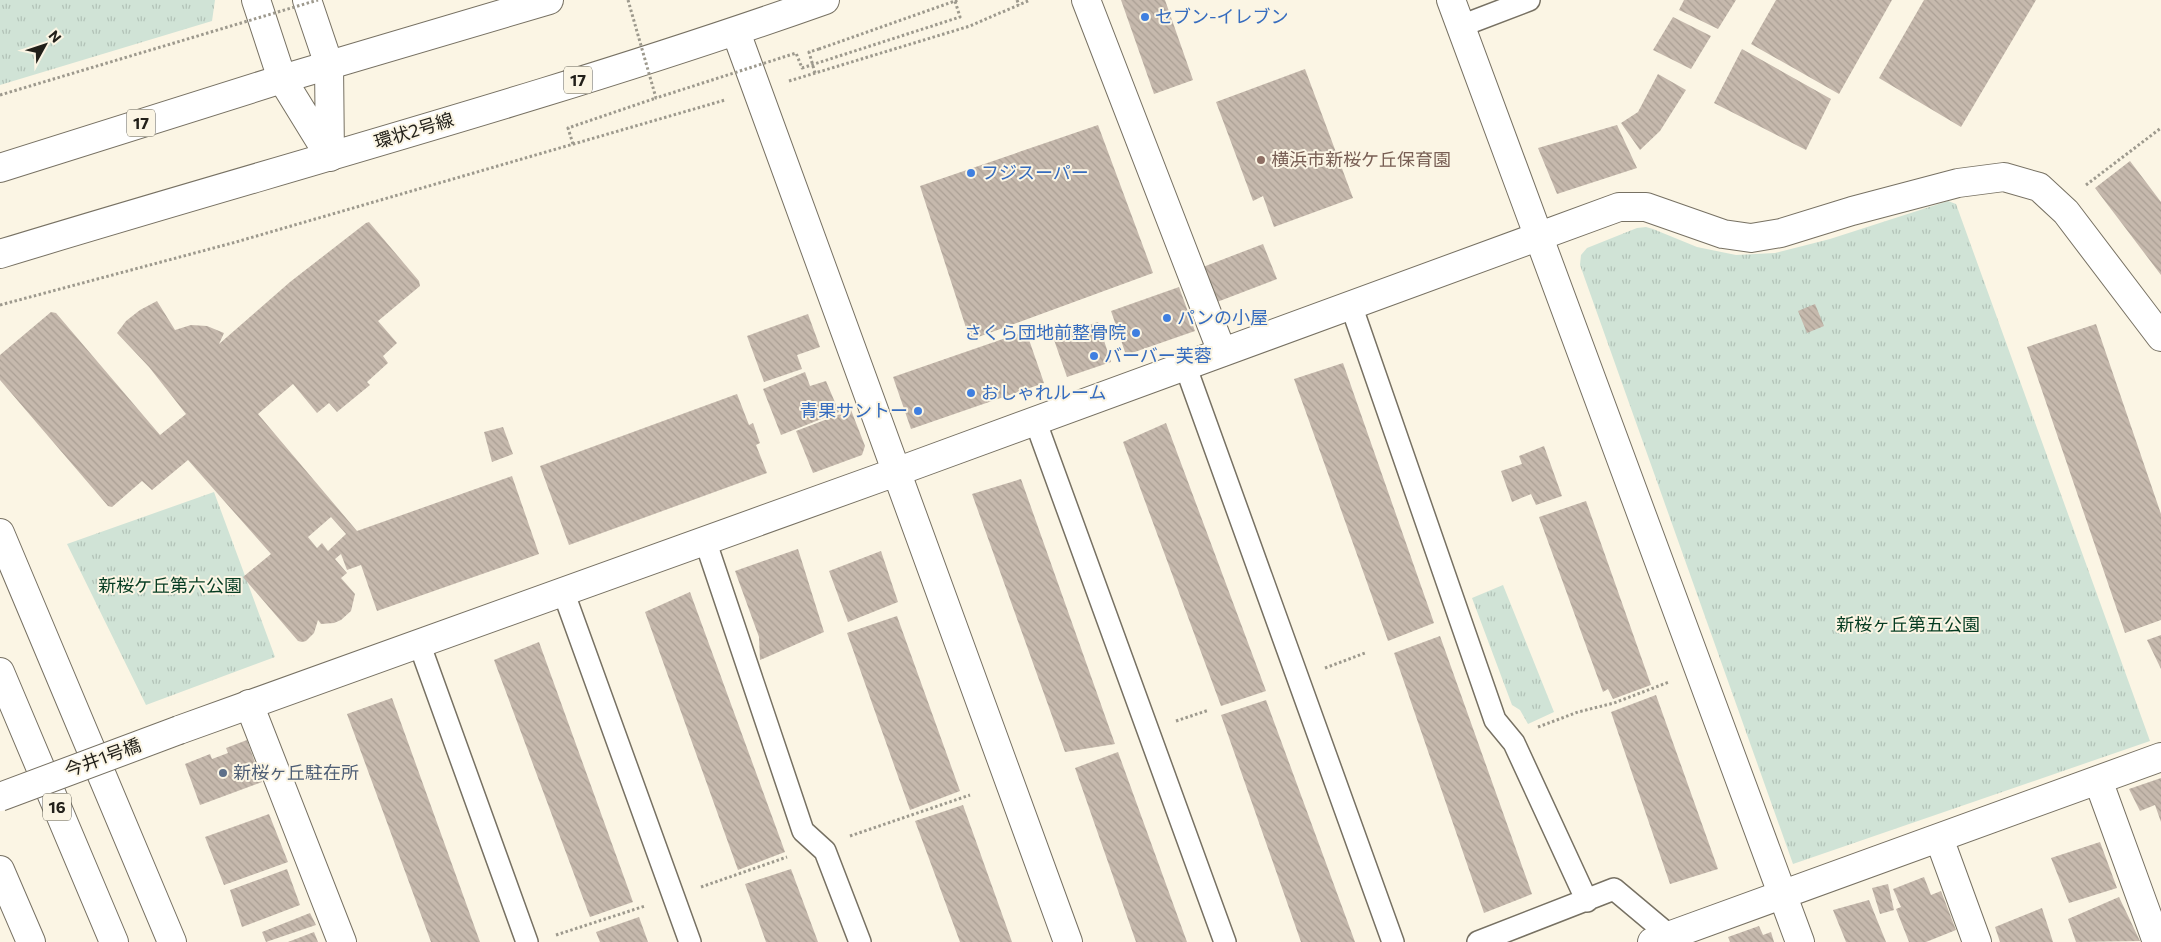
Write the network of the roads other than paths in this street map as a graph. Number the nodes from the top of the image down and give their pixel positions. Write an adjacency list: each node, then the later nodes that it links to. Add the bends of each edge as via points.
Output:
1 (256, 0): 11 (main road)
2 (307, 0): 10 (main road)
3 (550, 0): 10 (main road, 17)
4 (825, 0): 9 (main road, 環状2号線 / 17)
5 (1086, 0): 18 (main road)
6 (1451, 0): 8 (main road)
7 (1529, 0): 8 (lane)
8 (1461, 26): 14 (main road)
9 (736, 32): 12 (main road, 環状2号線 / 17); 21 (main road)
10 (329, 65): 11 (main road, 17); 12 (main road)
11 (282, 79): 12 (main road); 13 (main road, 17)
12 (330, 157): 15 (main road, 環状2号線 / 17)
13 (0, 168)
14 (1538, 236): 16 (main road, 今井1号橋); 17 (main road, 今井1号橋, via 1619,207 1628,207 1646,208 1723,234 1751,238 1781,233 1958,183 2004,177 2040,187 2066,212); 35 (main road)
15 (0, 254)
16 (1351, 305): 18 (main road, 今井1号橋); 36 (lane, via 1495,720 1514,743)
17 (2161, 337)
18 (1222, 352): 19 (main road, 今井1号橋)
19 (1185, 365): 20 (main road, 今井1号橋); 47 (lane)
20 (1035, 420): 21 (main road, 今井1号橋); 46 (lane)
21 (896, 472): 23 (main road, 今井1号橋); 45 (main road)
22 (0, 533): 26 (main road)
23 (705, 540): 25 (main road, 今井1号橋); 44 (lane, via 803,831 825,851)
24 (0, 542): 26 (main road)
25 (563, 591): 27 (main road, 今井1号橋); 43 (lane)
26 (45, 640): 40 (main road)
27 (419, 643): 29 (main road, 今井1号橋); 42 (lane)
28 (0, 672): 39 (main road, 16)
29 (249, 704): 32 (main road, 今井1号橋, bridge); 41 (main road)
30 (2161, 757): 31 (main road)
31 (2098, 780): 33 (main road); 51 (main road)
32 (0, 797)
33 (1939, 838): 35 (main road); 50 (main road)
34 (0, 870): 38 (main road)
35 (1782, 895): 37 (main road); 49 (main road)
36 (1587, 901): 37 (lane, via 1614,889); 48 (lane)
37 (1661, 939)
38 (30, 942)
39 (114, 942)
40 (172, 942)
41 (342, 942)
42 (527, 942)
43 (690, 942)
44 (860, 942)
45 (1068, 942)
46 (1225, 942)
47 (1393, 942)
48 (1478, 942)
49 (1800, 942)
50 (1977, 942)
51 (2157, 942)

